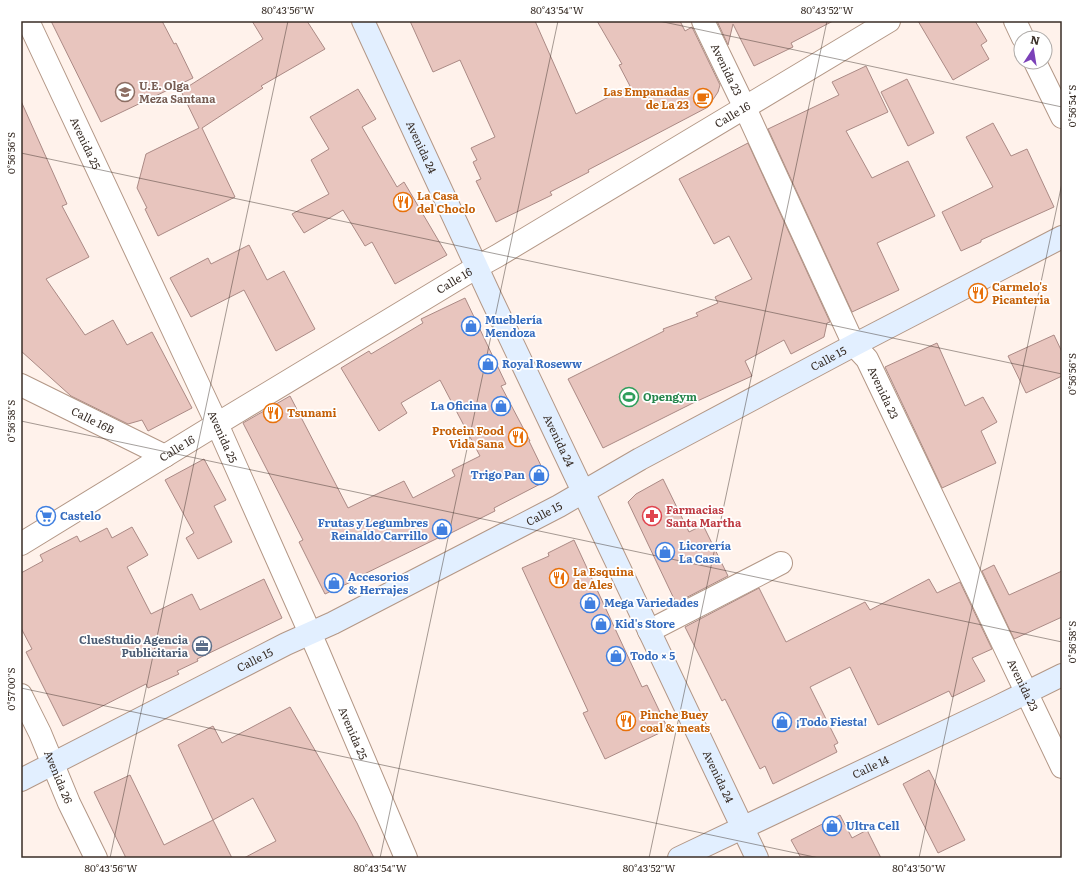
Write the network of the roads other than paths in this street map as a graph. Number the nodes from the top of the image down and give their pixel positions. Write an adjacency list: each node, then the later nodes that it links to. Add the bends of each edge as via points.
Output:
1 (28, 21): 12 (street, Avenida 25)
2 (363, 21): 9 (street, Avenida 24)
3 (703, 21): 6 (street, Avenida 23)
4 (889, 21): 6 (street, Calle 16)
5 (1039, 70): 7 (street)
6 (745, 108): 9 (street, Calle 16); 10 (street, Avenida 23)
7 (1062, 117)
8 (1062, 237): 10 (street, Calle 15)
9 (477, 267): 12 (street, Calle 16); 14 (street, Avenida 24)
10 (854, 345): 14 (street, Calle 15, via 647,455); 20 (street, Avenida 23, via 867,359)
11 (21, 385): 13 (street, Calle 16B)
12 (217, 424): 13 (street, Calle 16); 18 (street, Avenida 25)
13 (165, 456): 15 (street, Calle 16)
14 (584, 492): 17 (street, Avenida 24); 18 (street, Calle 15)
15 (21, 544)
16 (781, 563): 17 (street)
17 (649, 631): 25 (street, Avenida 24)
18 (310, 633): 22 (street, Calle 15); 27 (street, Avenida 25)
19 (1062, 675): 20 (street, Calle 14)
20 (1026, 692): 23 (street, Avenida 23); 25 (street, Calle 14)
21 (21, 695): 22 (street, Avenida 26)
22 (52, 764): 24 (street, Calle 15); 26 (street, Avenida 26)
23 (1062, 767)
24 (21, 780)
25 (743, 827): 28 (street, Calle 14); 29 (street, Avenida 24)
26 (96, 858)
27 (406, 858)
28 (679, 858)
29 (757, 858)

